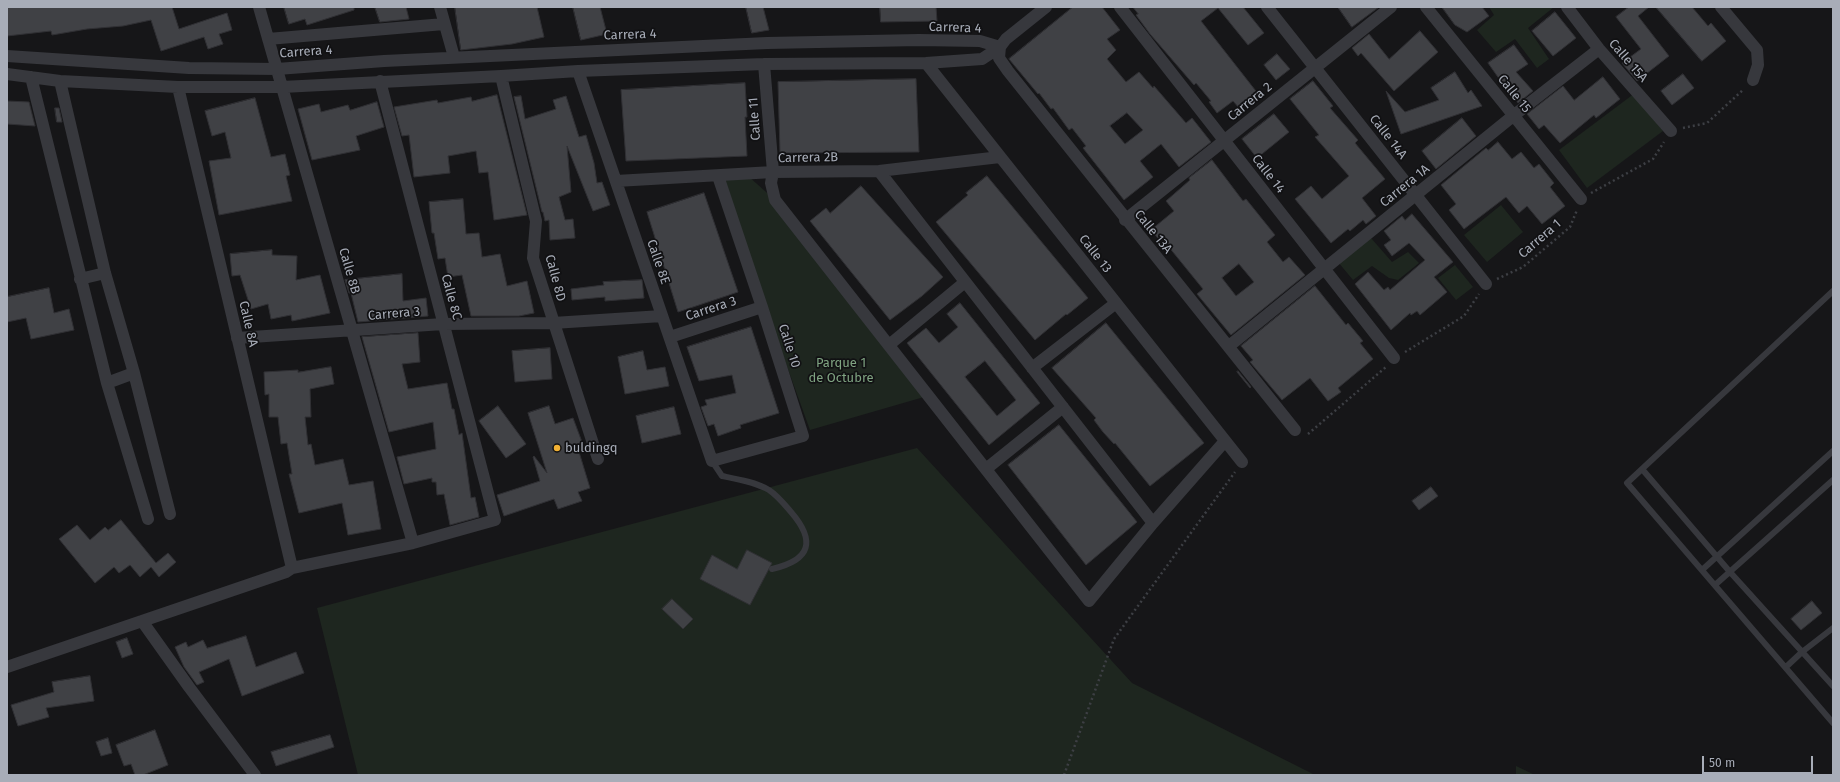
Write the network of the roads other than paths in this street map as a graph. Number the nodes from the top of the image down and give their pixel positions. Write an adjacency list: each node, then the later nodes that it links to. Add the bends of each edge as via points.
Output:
1 (259, 7): 11 (street, Calle 8B)
2 (440, 7): 10 (street)
3 (1046, 7): 12 (street, via 1006,39)
4 (1120, 7): 31 (street, Calle 14)
5 (1267, 7): 18 (street, Calle 14A)
6 (1391, 7): 18 (street, Carrera 2)
7 (1426, 7): 29 (street, Calle 15)
8 (1721, 7): 24 (street, via 1757,50 1758,65)
9 (1573, 9): 13 (street, Calle 15A)
10 (444, 24): 11 (street); 15 (street)
11 (268, 38): 19 (street, Calle 8B)
12 (1000, 47): 15 (street, Carrera 4, via 980,41 855,41); 16 (street, Carrera 4, via 982,59); 39 (street, Calle 13A, via 999,58 1008,71)
13 (1599, 49): 29 (street, Carrera 1A); 30 (street, Calle 15A)
14 (7, 56): 19 (street, Carrera 4, via 189,68)
15 (454, 57): 19 (street, Carrera 4)
16 (926, 63): 17 (street, Carrera 4); 32 (street, Calle 13)
17 (764, 64): 20 (street, Carrera 4); 34 (street, Calle 11)
18 (1315, 68): 31 (street, Carrera 2); 37 (street, Calle 14A)
19 (277, 69): 28 (street, Calle 8B)
20 (578, 71): 22 (street, Carrera 4); 36 (street, Calle 8E)
21 (7, 74): 23 (street, Carrera 4)
22 (501, 76): 26 (street, Carrera 4); 49 (street, Calle 8D, via 536,222 533,258)
23 (31, 77): 25 (street, Carrera 4); 42 (street)
24 (1753, 80)
25 (60, 81): 27 (street, Carrera 4); 41 (street)
26 (380, 81): 28 (street, Carrera 4); 50 (street, Calle 8C)
27 (178, 87): 28 (street, Carrera 4); 53 (street, Calle 8A)
28 (282, 87): 51 (street, Calle 8B)
29 (1513, 116): 37 (street, Carrera 1A); 38 (street, Calle 15)
30 (1671, 131)
31 (1224, 141): 39 (street, Carrera 2); 40 (street, Calle 14)
32 (1000, 157): 33 (street, Carrera 2B); 46 (street, Calle 13)
33 (879, 171): 34 (street, Carrera 2B); 43 (street)
34 (773, 172): 35 (street, Carrera 2B); 54 (street, Calle 11, via 771,183 775,200)
35 (718, 176): 36 (street, Carrera 2B); 47 (street, Calle 10)
36 (616, 181): 48 (street, Calle 8E)
37 (1416, 195): 40 (street, Carrera 1A); 44 (street, Calle 14A)
38 (1581, 199)
39 (1125, 220): 55 (street, Calle 13A)
40 (1324, 268): 55 (street, Carrera 1A); 56 (street, Calle 14)
41 (105, 273): 42 (street); 58 (street)
42 (80, 279): 59 (street)
43 (965, 282): 54 (street); 57 (street)
44 (1486, 284)
45 (1833, 291): 68 (lane)
46 (1116, 303): 57 (street); 62 (street, Calle 13)
47 (762, 307): 52 (street, Carrera 3); 65 (street, Calle 10, via 803,436)
48 (662, 316): 49 (street, Carrera 3); 52 (street, Calle 8E)
49 (553, 323): 50 (street, Carrera 3); 64 (street, Calle 8D)
50 (443, 324): 51 (street, Carrera 3); 73 (street, Calle 8C, via 495,520)
51 (352, 331): 53 (street, Carrera 3); 73 (street, Calle 8B)
52 (670, 337): 65 (street, Calle 8E)
53 (237, 338): 75 (street, Calle 8A)
54 (889, 346): 67 (street, Calle 11)
55 (1229, 346): 61 (street, Calle 13A)
56 (1394, 358)
57 (1032, 368): 60 (street)
58 (134, 373): 59 (street); 70 (street)
59 (107, 383): 71 (street)
60 (1063, 407): 67 (street); 72 (street)
61 (1295, 430)
62 (1225, 441): 66 (street, Calle 13); 72 (street)
63 (1833, 451): 74 (lane)
64 (598, 459)
65 (712, 461): 76 (lane, via 722,476 769,490 800,524 806,536 806,547 800,558 788,565)
66 (1242, 462)
67 (986, 469): 72 (street, Calle 11, via 1089,601)
68 (1642, 469): 74 (lane); 77 (lane, via 1627,483)
69 (1833, 480): 78 (lane)
70 (170, 514)
71 (148, 519)
72 (1153, 523)
73 (413, 543): 75 (street)
74 (1717, 556): 77 (lane); 78 (lane)
75 (292, 568): 80 (street)
76 (772, 569)
77 (1702, 570): 79 (lane)
78 (1730, 572): 79 (lane); 82 (lane)
79 (1715, 585): 84 (lane)
80 (142, 620): 83 (street); 87 (street)
81 (1833, 628): 82 (lane)
82 (1802, 652): 84 (lane); 85 (lane)
83 (7, 667)
84 (1786, 668): 86 (lane)
85 (1833, 686)
86 (1833, 723)
87 (255, 775)

